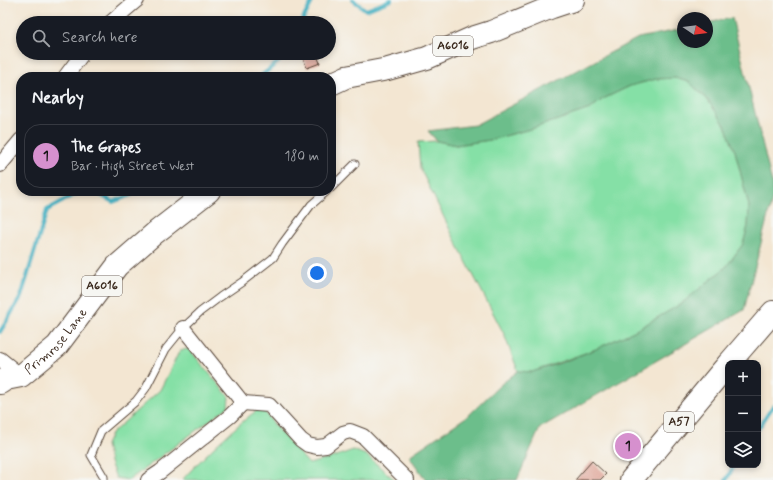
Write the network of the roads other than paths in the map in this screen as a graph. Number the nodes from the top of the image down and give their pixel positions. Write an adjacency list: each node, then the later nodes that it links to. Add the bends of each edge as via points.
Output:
1 (137, 0): 3 (street)
2 (573, 0): 6 (main road, A6016, via 427,58)
3 (118, 16)
4 (78, 60): 5 (street)
5 (70, 72)
6 (336, 82)
7 (16, 146): 9 (street)
8 (355, 164): 10 (lane)
9 (0, 165)
10 (336, 183)
11 (202, 196): 18 (main road, Primrose Lane / A6016, via 117,266 57,346)
12 (321, 196): 14 (lane, via 311,205 273,258 200,312)
13 (773, 312): 16 (main road, A57)
14 (183, 328): 20 (street); 21 (lane, via 166,349 146,388 136,401 101,431 91,455)
15 (0, 360): 18 (street)
16 (731, 360)
17 (725, 368): 24 (main road, A57)
18 (21, 376): 19 (main road, Primrose Lane / A6016)
19 (0, 383)
20 (243, 403): 22 (street); 23 (street, via 269,405 308,445 326,446 343,433 350,431 363,436)
21 (104, 480)
22 (148, 480)
23 (407, 480)
24 (631, 480)

